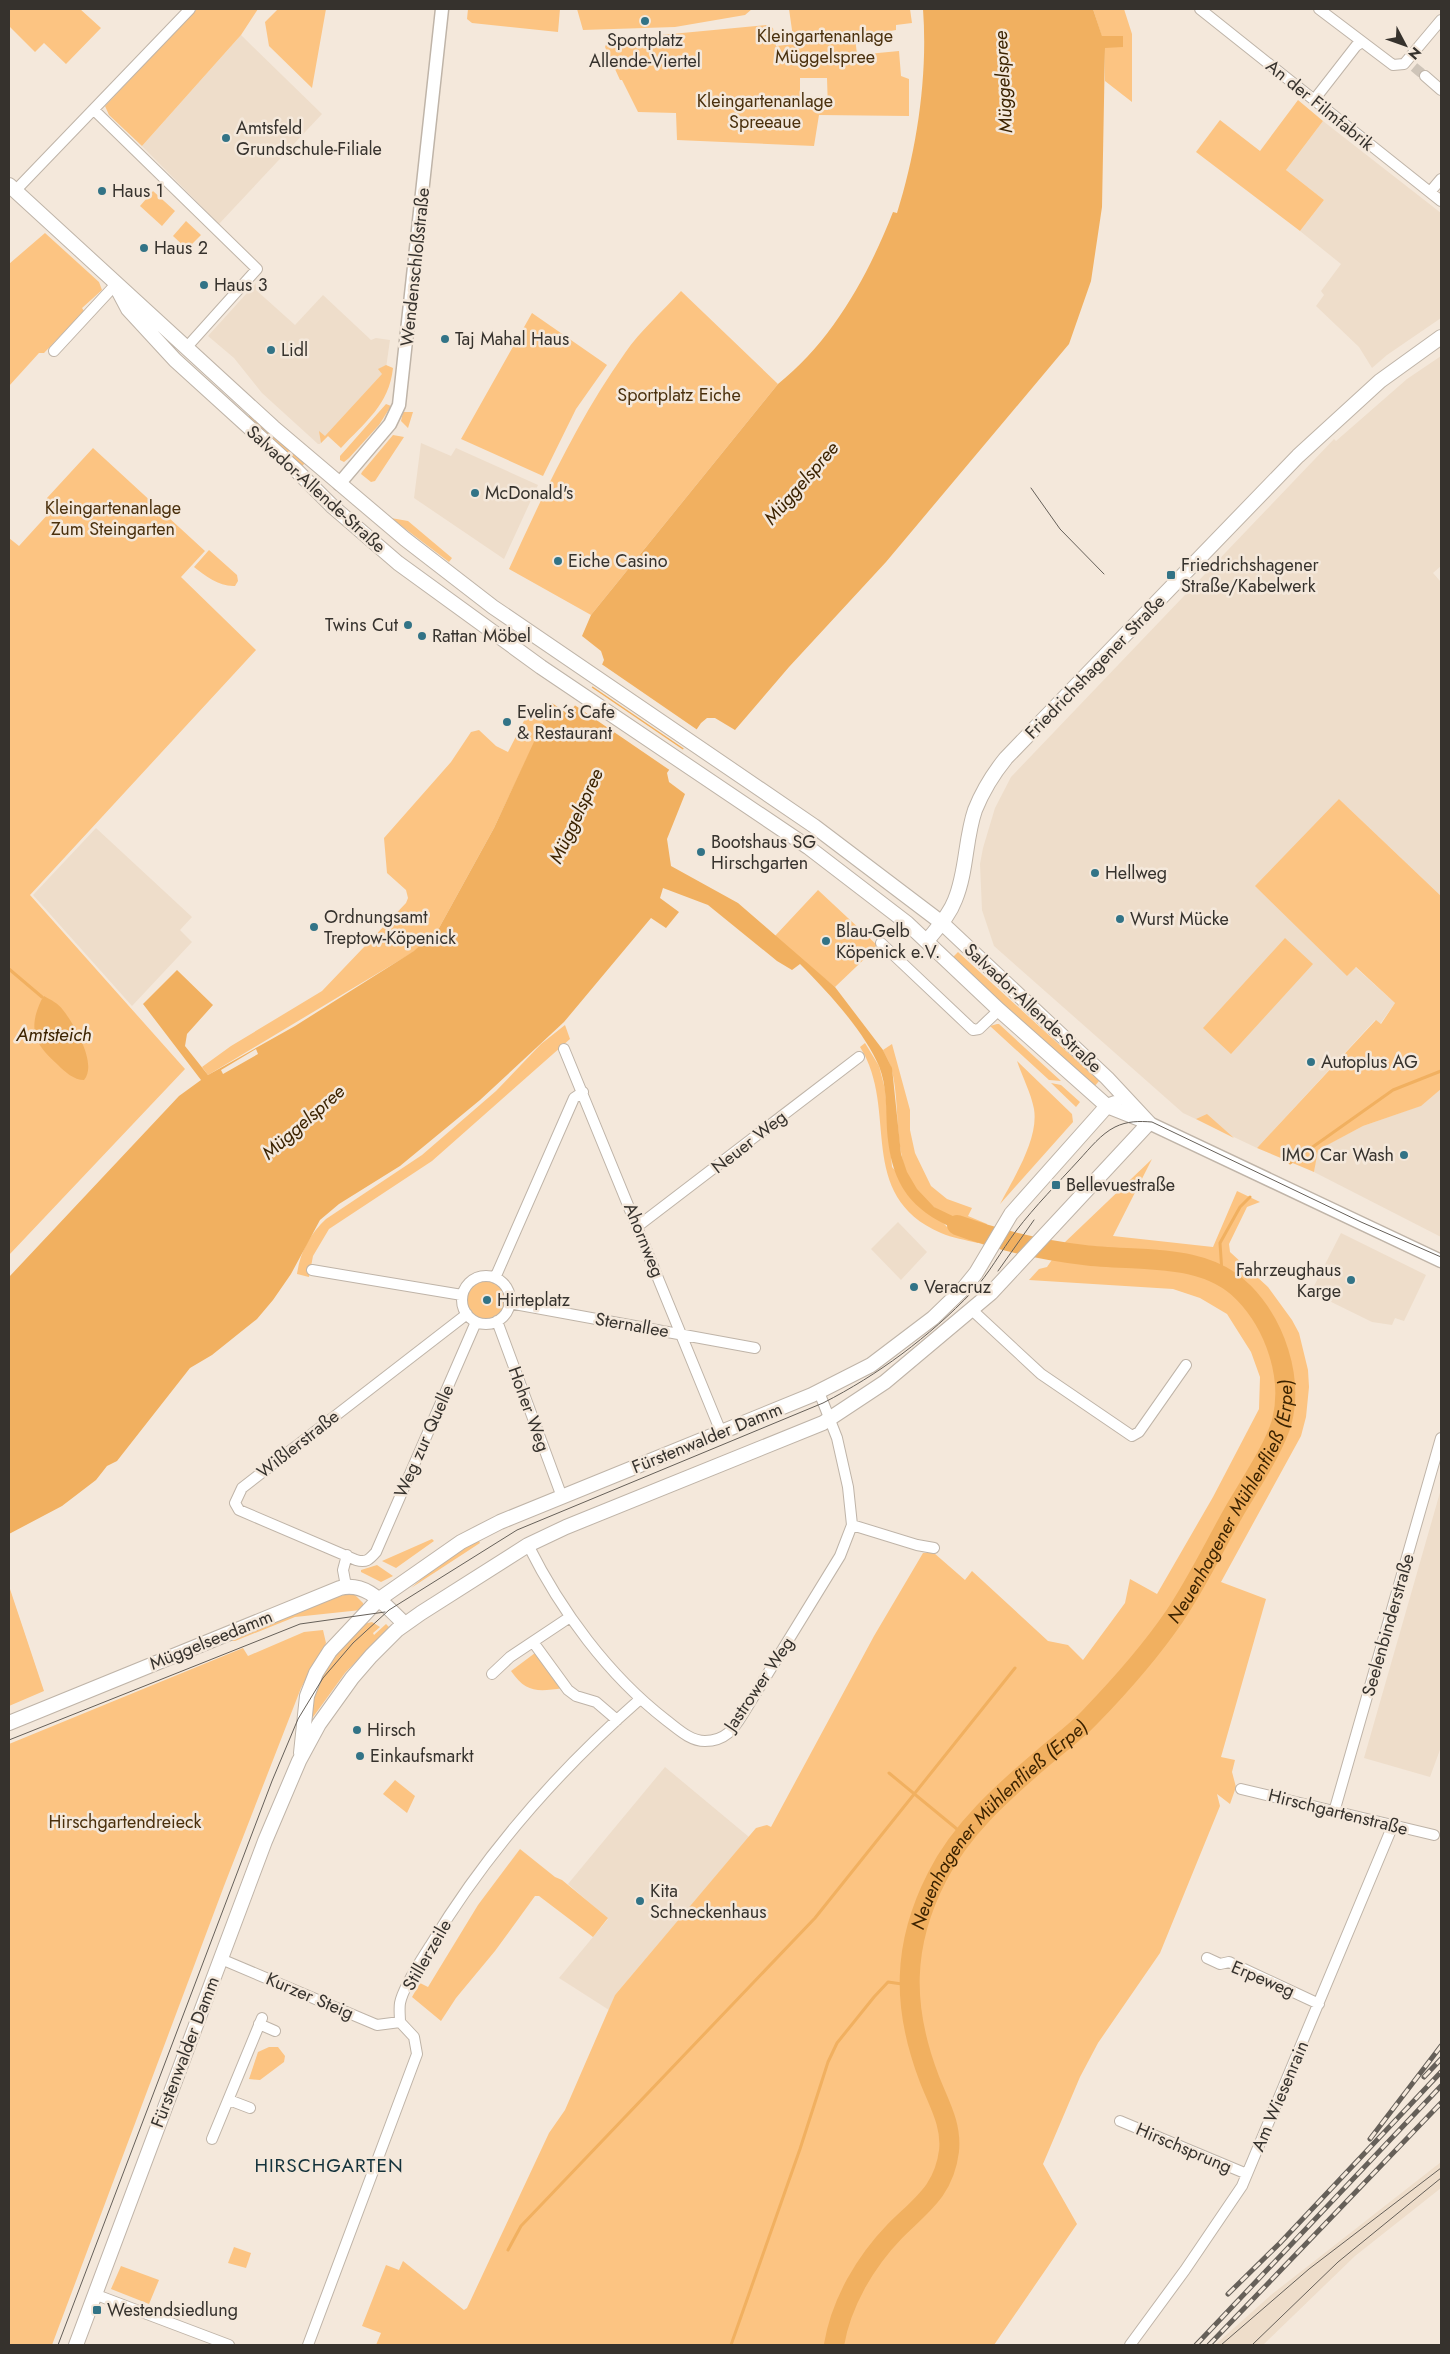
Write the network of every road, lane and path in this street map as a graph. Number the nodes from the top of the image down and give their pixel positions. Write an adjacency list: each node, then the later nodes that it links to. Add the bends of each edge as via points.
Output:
1 (190, 9): 10 (street, Salvador-Allende-Straße)
2 (442, 9): 19 (street, Wendenschloßstraße, via 399,404 390,424)
3 (1200, 9): 9 (street, An der Filmfabrik)
4 (1319, 9): 6 (street)
5 (1441, 20): 6 (street, via 1410,64 1393,65)
6 (1362, 42): 9 (street)
7 (1424, 76): 8 (street)
8 (1440, 86)
9 (1314, 100): 13 (street, An der Filmfabrik)
10 (94, 110): 12 (street, Salvador-Allende-Straße); 17 (street, via 257,269)
11 (1441, 179): 13 (street)
12 (12, 188): 15 (main road, Salvador-Allende-Straße)
13 (1430, 192): 14 (street, An der Filmfabrik)
14 (1441, 201)
15 (116, 284): 17 (main road, Salvador-Allende-Straße); 18 (street); 20 (main road, Salvador-Allende-Straße, via 128,309 174,360)
16 (1441, 337): 21 (main road, Friedrichshagener Straße, via 1380,381 1298,456 1006,758 985,788 975,811 961,883 955,902)
17 (186, 348): 19 (main road, Salvador-Allende-Straße)
18 (54, 351)
19 (339, 484): 20 (main road, Wendenschloßstraße); 21 (main road, Salvador-Allende-Straße, via 493,607 814,826)
20 (326, 499): 22 (main road, Salvador-Allende-Straße, via 398,563 541,666 808,847)
21 (942, 923): 22 (main road, Friedrichshagener Straße); 28 (main road, Salvador-Allende-Straße)
22 (927, 940): 24 (main road, Salvador-Allende-Straße)
23 (881, 943): 24 (street, Salvador-Allende-Straße, via 973,1030 979,1029)
24 (999, 1010): 29 (main road, Salvador-Allende-Straße)
25 (564, 1049): 27 (street, Ahornweg)
26 (859, 1057): 31 (street, Neuer Weg)
27 (583, 1092): 31 (street, Ahornweg); 34 (street, via 574,1098)
28 (1126, 1098): 29 (main road, Fürstenwalder Damm); 30 (main road, Salvador-Allende-Straße)
29 (1107, 1106): 30 (main road, Salvador-Allende-Straße); 44 (main road, Fürstenwalder Damm, via 1026,1196 976,1273 933,1318 871,1365)
30 (1149, 1123): 32 (street); 37 (main road, Fürstenwalder Damm)
31 (638, 1226): 41 (street, Ahornweg)
32 (1437, 1258)
33 (312, 1270): 35 (street)
34 (495, 1278): 35 (street, via 475,1279); 36 (street, via 505,1286)
35 (462, 1295): 38 (street)
36 (509, 1303): 39 (street, via 505,1314); 41 (street, Sternallee)
37 (972, 1310): 43 (street, via 1041,1374 1132,1436 1139,1432); 45 (main road, Fürstenwalder Damm, via 884,1382)
38 (467, 1314): 40 (street); 52 (street, Wißlerstraße, via 237,1495 235,1503 246,1514)
39 (496, 1321): 40 (street); 48 (street, Hoher Weg)
40 (476, 1322): 53 (street, Weg zur Quelle, via 376,1552)
41 (682, 1334): 42 (street, Sternallee); 46 (street, Ahornweg)
42 (754, 1348)
43 (1186, 1365)
44 (819, 1392): 45 (street, Jastrower Weg); 46 (main road, Fürstenwalder Damm)
45 (830, 1419): 49 (street, Jastrower Weg, via 845,1473); 50 (main road, Fürstenwalder Damm)
46 (721, 1432): 48 (main road, Fürstenwalder Damm)
47 (1441, 1438): 65 (street, Seelenbinderstraße)
48 (562, 1497): 55 (main road, Fürstenwalder Damm, via 461,1542)
49 (852, 1525): 51 (street); 60 (street, Jastrower Weg, via 840,1556 729,1734 716,1740 693,1739)
50 (528, 1545): 56 (street, Jastrower Weg); 57 (main road, Fürstenwalder Damm)
51 (934, 1548)
52 (347, 1556): 53 (street, Wißlerstraße, via 362,1562); 54 (street, via 343,1570)
53 (370, 1558)
54 (346, 1586): 55 (main road, via 363,1588); 62 (main road, Müggelseedamm)
55 (378, 1600): 57 (main road); 63 (main road, Fürstenwalder Damm, via 330,1652 312,1681 304,1708)
56 (570, 1617): 58 (street); 60 (street, Jastrower Weg)
57 (405, 1624): 63 (main road, Fürstenwalder Damm, via 352,1678 319,1724)
58 (533, 1642): 59 (street); 61 (street, via 568,1690 596,1702)
59 (492, 1674)
60 (639, 1700): 61 (street, Stillerzeile)
61 (617, 1720): 71 (street, Stillerzeile, via 582,1752 528,1811 477,1876 413,1974 400,2002)
62 (9, 1723)
63 (300, 1761): 69 (main road, Fürstenwalder Damm, via 265,1841)
64 (1241, 1789): 65 (street, Hirschgartenstraße)
65 (1334, 1812): 66 (street, Hirschgartenstraße)
66 (1393, 1825): 67 (street, Hirschgartenstraße); 70 (street, Am Wiesenrain)
67 (1434, 1835)
68 (1207, 1958): 70 (street, Erpeweg, via 1220,1964 1229,1962)
69 (221, 1959): 71 (street, Kurzer Steig, via 377,2025); 78 (main road, Fürstenwalder Damm)
70 (1319, 2004): 77 (street, Am Wiesenrain)
71 (400, 2022): 81 (street, via 414,2037 417,2054)
72 (275, 2031): 73 (street, via 260,2021)
73 (228, 2100): 74 (street); 76 (street)
74 (250, 2108)
75 (1120, 2121): 77 (street, Hirschsprung)
76 (212, 2139)
77 (1248, 2174): 82 (street, Am Wiesenrain, via 1185,2270)
78 (94, 2294): 79 (main road, Fürstenwalder Damm); 80 (street)
79 (76, 2345)
80 (229, 2345)
81 (308, 2345)
82 (1130, 2345)

